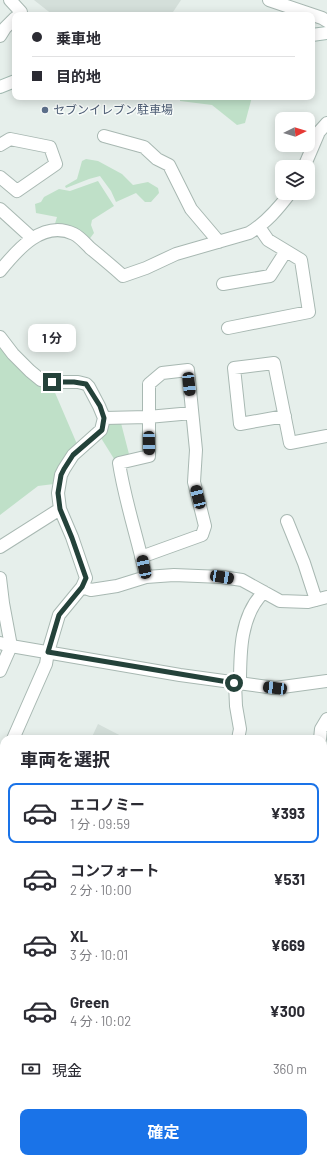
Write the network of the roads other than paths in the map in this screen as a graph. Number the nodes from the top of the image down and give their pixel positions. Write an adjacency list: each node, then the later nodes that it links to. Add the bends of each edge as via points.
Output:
1 (10, 0): 3 (street)
2 (270, 0): 4 (street)
3 (21, 12)
4 (305, 12)
5 (315, 16): 7 (street)
6 (12, 21): 10 (street)
7 (327, 21)
8 (327, 33): 9 (street)
9 (315, 35)
10 (0, 36)
11 (12, 83): 12 (street)
12 (0, 87)
13 (327, 123): 16 (street, via 319,132)
14 (104, 136): 22 (street, via 144,147 157,159 169,165 191,209)
15 (0, 146): 17 (street, via 10,139 50,146 56,164 17,191)
16 (307, 160)
17 (0, 177)
18 (284, 200): 20 (street)
19 (0, 209): 21 (street)
20 (259, 227): 22 (street); 23 (street, via 268,240)
21 (32, 238): 22 (street, via 54,230 73,234 123,276 176,254); 24 (street)
22 (219, 242)
23 (286, 251): 25 (street, via 270,276); 26 (street, via 301,260 309,312)
24 (0, 271)
25 (223, 284)
26 (228, 328)
27 (0, 337): 31 (street, via 13,354 41,380 86,384 100,406)
28 (192, 413): 30 (street); 30 (street, via 188,370 162,373 149,384); 36 (street, via 196,450 194,482 205,526 202,535)
29 (285, 416): 29 (street, via 274,362 234,368 240,424); 32 (street, via 290,443)
30 (148, 417): 31 (street); 36 (street, via 149,456 119,463)
31 (104, 418): 33 (street, via 102,430 78,449 64,469 58,493)
32 (327, 436)
33 (60, 509): 35 (street); 39 (street, via 86,578)
34 (287, 521): 41 (street)
35 (0, 547)
36 (141, 557): 37 (street)
37 (146, 577): 39 (street, via 117,586 91,590); 40 (street, via 222,577 242,580)
38 (0, 578): 42 (street)
39 (82, 587): 44 (street, via 59,615)
40 (264, 592): 41 (street, via 280,601 308,602); 47 (street, via 256,600 248,616)
41 (321, 599)
42 (2, 602): 43 (street)
43 (4, 645): 44 (street); 45 (street)
44 (48, 652): 47 (street); 49 (street, via 46,664)
45 (0, 671)
46 (327, 681): 47 (street, via 275,688)
47 (237, 684): 50 (street)
48 (327, 719): 51 (street)
49 (15, 735)
50 (239, 735)
51 (320, 735)

